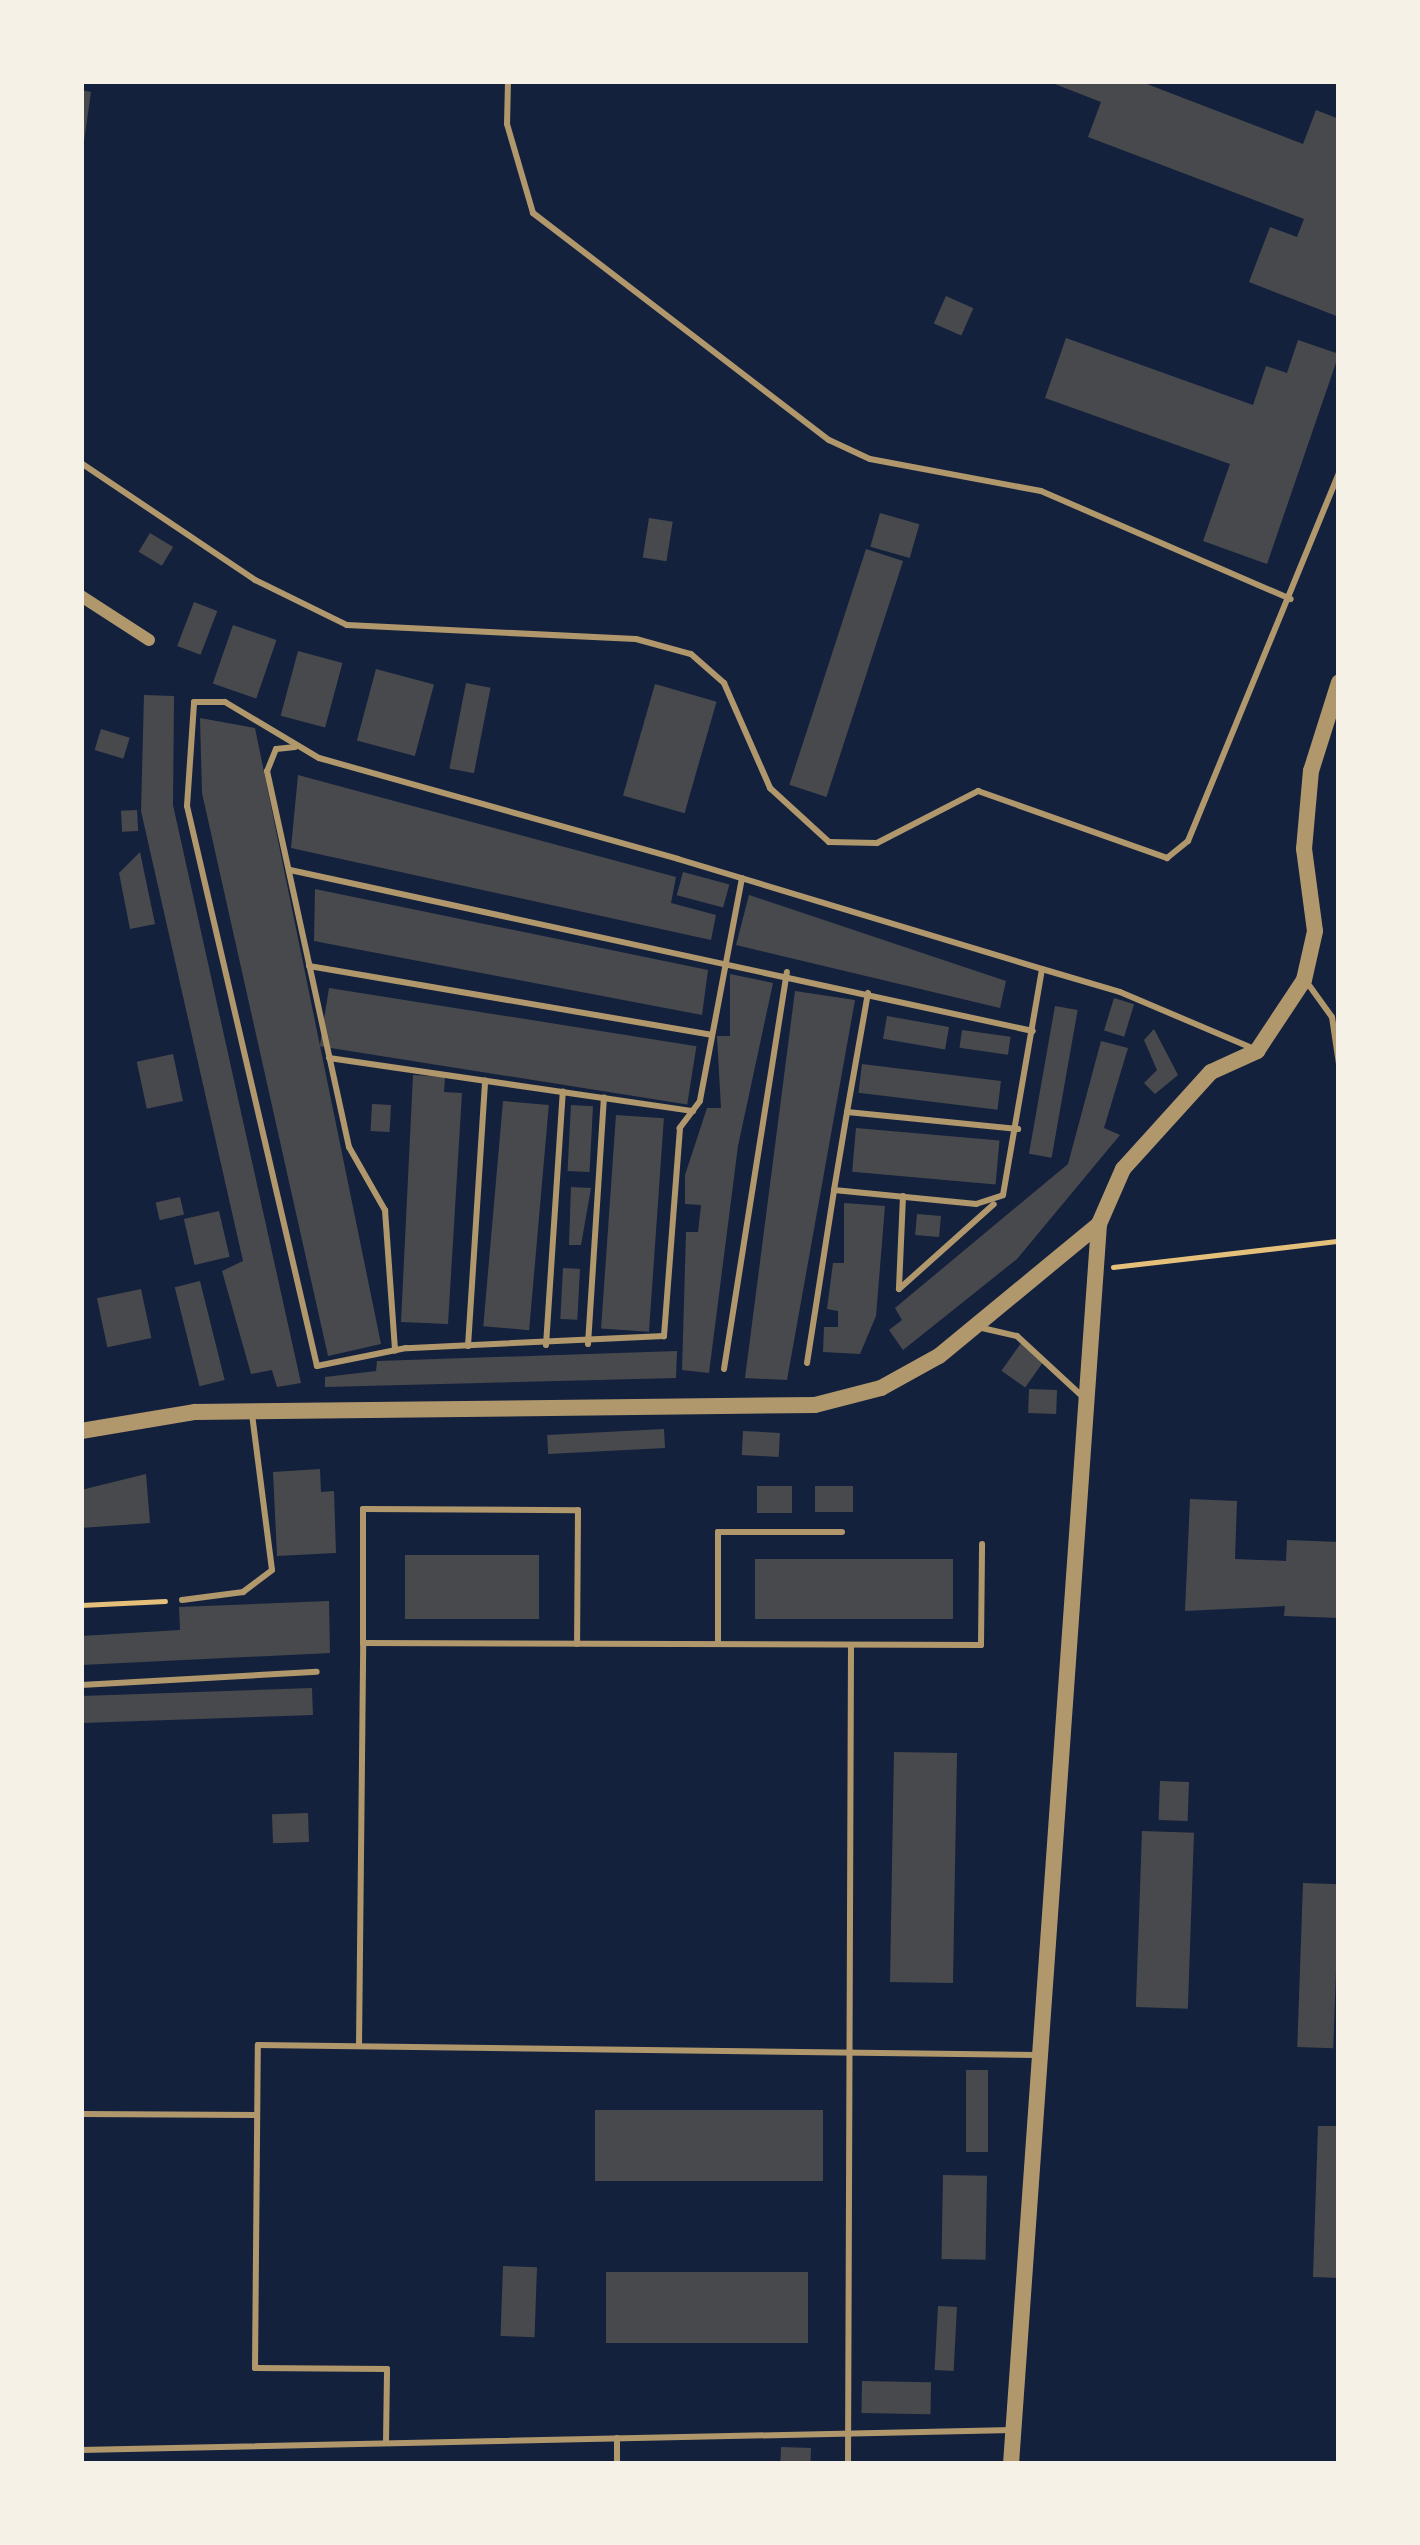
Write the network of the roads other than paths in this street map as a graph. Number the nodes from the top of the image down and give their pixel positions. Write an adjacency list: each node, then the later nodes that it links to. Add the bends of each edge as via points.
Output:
1 (508, 81): 5 (lane, via 507,124 533,213 829,440 870,459 1041,491)
2 (81, 463): 5 (lane, via 255,580 347,625 636,639 691,654 724,683 787,809 855,848 978,791 1155,858 1177,855)
3 (1339, 473): 5 (lane)
4 (81, 596): 6 (street)
5 (1291, 599)
6 (148, 640)
7 (1339, 682): 15 (street, via 1312,771 1304,849 1315,931)
8 (298, 747): 9 (lane, via 276,749 267,771); 10 (lane); 36 (lane, via 225,702 194,702 187,806 313,1358 332,1368)
9 (290, 870): 11 (lane); 12 (lane)
10 (742, 878): 11 (lane); 13 (lane)
11 (722, 956): 14 (lane); 18 (lane)
12 (309, 966): 18 (lane); 20 (lane)
13 (1042, 969): 17 (lane); 19 (lane)
14 (787, 973): 16 (lane); 38 (lane)
15 (1304, 980): 19 (street); 21 (lane, via 1332,1017)
16 (868, 993): 17 (lane); 26 (lane)
17 (1033, 1031): 27 (lane)
18 (711, 1035): 25 (lane)
19 (1257, 1051): 31 (street, via 1211,1072 1124,1169)
20 (328, 1058): 22 (lane); 36 (lane, via 349,1147 385,1210)
21 (1339, 1064)
22 (485, 1081): 23 (lane); 35 (lane)
23 (563, 1092): 24 (lane); 34 (lane)
24 (604, 1098): 25 (lane); 33 (lane)
25 (693, 1111): 33 (lane, via 679,1137 664,1336)
26 (847, 1112): 27 (lane); 28 (lane)
27 (1018, 1130): 29 (lane)
28 (834, 1190): 30 (lane); 37 (lane)
29 (1003, 1195): 30 (lane, via 976,1204); 30 (lane, via 899,1289)
30 (903, 1196)
31 (1099, 1224): 32 (street); 39 (street)
32 (978, 1327): 39 (lane, via 1017,1336); 40 (street, via 881,1388 815,1405)
33 (588, 1344): 34 (lane)
34 (547, 1345): 35 (lane)
35 (468, 1346): 36 (lane)
36 (395, 1351)
37 (807, 1363)
38 (724, 1370)
39 (1086, 1401): 53 (street)
40 (252, 1410): 41 (street); 44 (lane, via 272,1570 243,1592)
41 (81, 1431)
42 (842, 1532): 47 (lane, via 718,1532)
43 (982, 1544): 48 (lane, via 981,1645)
44 (182, 1600)
45 (363, 1643): 46 (lane); 46 (lane, via 363,1509 435,1509 578,1510); 51 (lane)
46 (577, 1644): 47 (lane)
47 (718, 1644): 48 (lane)
48 (851, 1645): 52 (lane)
49 (316, 1672): 50 (lane)
50 (81, 1684)
51 (359, 2046): 52 (lane); 55 (lane, via 258,2045)
52 (849, 2050): 53 (lane); 56 (lane)
53 (1040, 2056): 57 (street)
54 (81, 2114): 55 (lane)
55 (257, 2115): 59 (lane, via 255,2368 387,2369)
56 (848, 2428): 57 (lane); 58 (lane); 62 (lane)
57 (1014, 2430): 63 (street)
58 (617, 2438): 59 (lane); 61 (lane)
59 (386, 2443): 60 (lane)
60 (81, 2450)
61 (617, 2464)
62 (848, 2464)
63 (1011, 2464)

